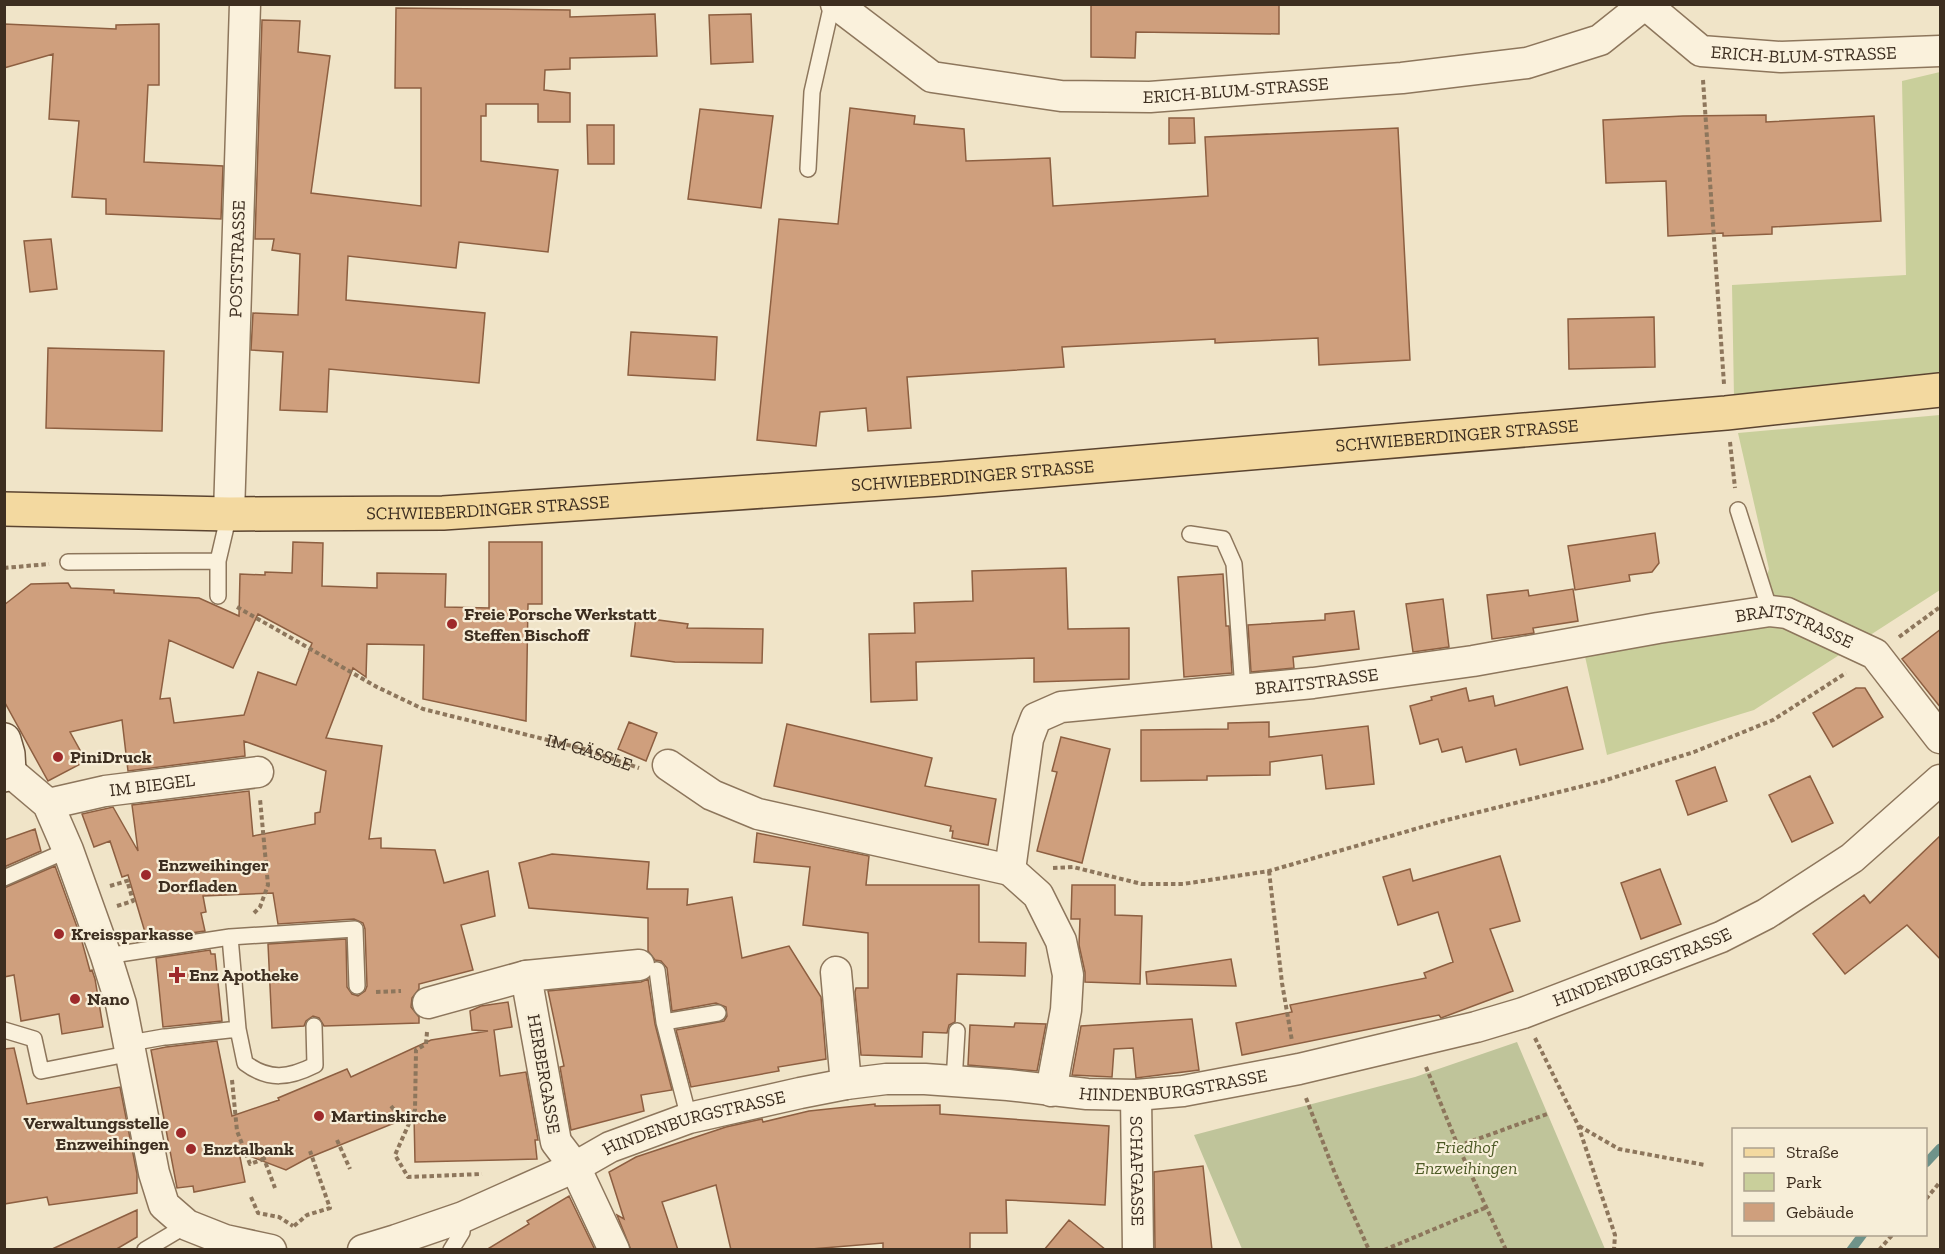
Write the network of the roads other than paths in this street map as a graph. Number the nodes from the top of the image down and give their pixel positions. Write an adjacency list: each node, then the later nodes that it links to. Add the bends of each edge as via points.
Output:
1 (245, 4): 9 (street, POSTSTRASSE)
2 (834, 4): 3 (street, ERICH-BLUM-STRASSE, via 932,77 1061,96 1150,97 1402,78 1527,63 1599,40); 5 (lane, via 812,92)
3 (1645, 4): 4 (street, ERICH-BLUM-STRASSE, via 1701,51 1781,57)
4 (1941, 51)
5 (808, 169)
6 (1941, 390): 9 (main road, SCHWIEBERDINGER STRASSE, via 1726,413 769,492 443,513)
7 (4, 509): 9 (main road, SCHWIEBERDINGER STRASSE)
8 (1738, 510): 14 (lane)
9 (229, 514): 11 (lane)
10 (1190, 534): 15 (lane, via 1223,539 1234,564)
11 (218, 561): 12 (lane); 13 (lane)
12 (68, 562)
13 (218, 596)
14 (1770, 611): 15 (street, BRAITSTRASSE, via 1473,661); 16 (street, BRAITSTRASSE, via 1787,613 1875,654)
15 (1243, 690): 23 (street, BRAITSTRASSE, via 1061,707 1036,718 1028,739)
16 (1941, 738)
17 (6, 762): 21 (street)
18 (668, 765): 23 (street, via 712,795 758,814)
19 (258, 772): 21 (street, IM BIEGEL, via 105,791)
20 (1941, 780): 42 (street, HINDENBURGSTRASSE, via 1852,858 1766,914 1721,937 1523,1013 1299,1069 1207,1088)
21 (48, 804): 22 (street)
22 (68, 850): 24 (lane); 26 (street)
23 (1010, 870): 41 (street, via 1038,895 1061,941 1068,975 1066,1010)
24 (4, 878)
25 (230, 937): 26 (lane); 30 (lane, via 355,928); 35 (lane)
26 (106, 956): 38 (street)
27 (648, 968): 29 (street); 33 (lane)
28 (836, 972): 40 (street)
29 (526, 976): 31 (street); 44 (street, HERBERGASSE, via 556,1142)
30 (357, 986)
31 (420, 1008)
32 (718, 1013): 33 (lane)
33 (664, 1022): 43 (lane)
34 (314, 1026): 35 (lane, via 315,1065 297,1074 277,1077 256,1072 245,1063)
35 (238, 1029): 38 (lane, via 165,1037)
36 (4, 1030): 38 (lane, via 34,1039 41,1071)
37 (957, 1031): 39 (lane)
38 (131, 1048): 46 (street, via 164,1205)
39 (954, 1082): 40 (street, HINDENBURGSTRASSE, via 886,1079); 41 (street, HINDENBURGSTRASSE)
40 (846, 1084): 43 (street, HINDENBURGSTRASSE)
41 (1051, 1090): 42 (street, HINDENBURGSTRASSE)
42 (1137, 1095): 52 (street, SCHAFGASSE)
43 (689, 1118): 44 (street, HINDENBURGSTRASSE, via 610,1147)
44 (575, 1167): 45 (street, HINDENBURGSTRASSE); 51 (street)
45 (463, 1217): 49 (street, HINDENBURGSTRASSE); 50 (lane, via 462,1232)
46 (187, 1226): 47 (street); 48 (lane)
47 (260, 1249)
48 (145, 1250)
49 (363, 1250)
50 (451, 1250)
51 (614, 1250)
52 (1138, 1250)

